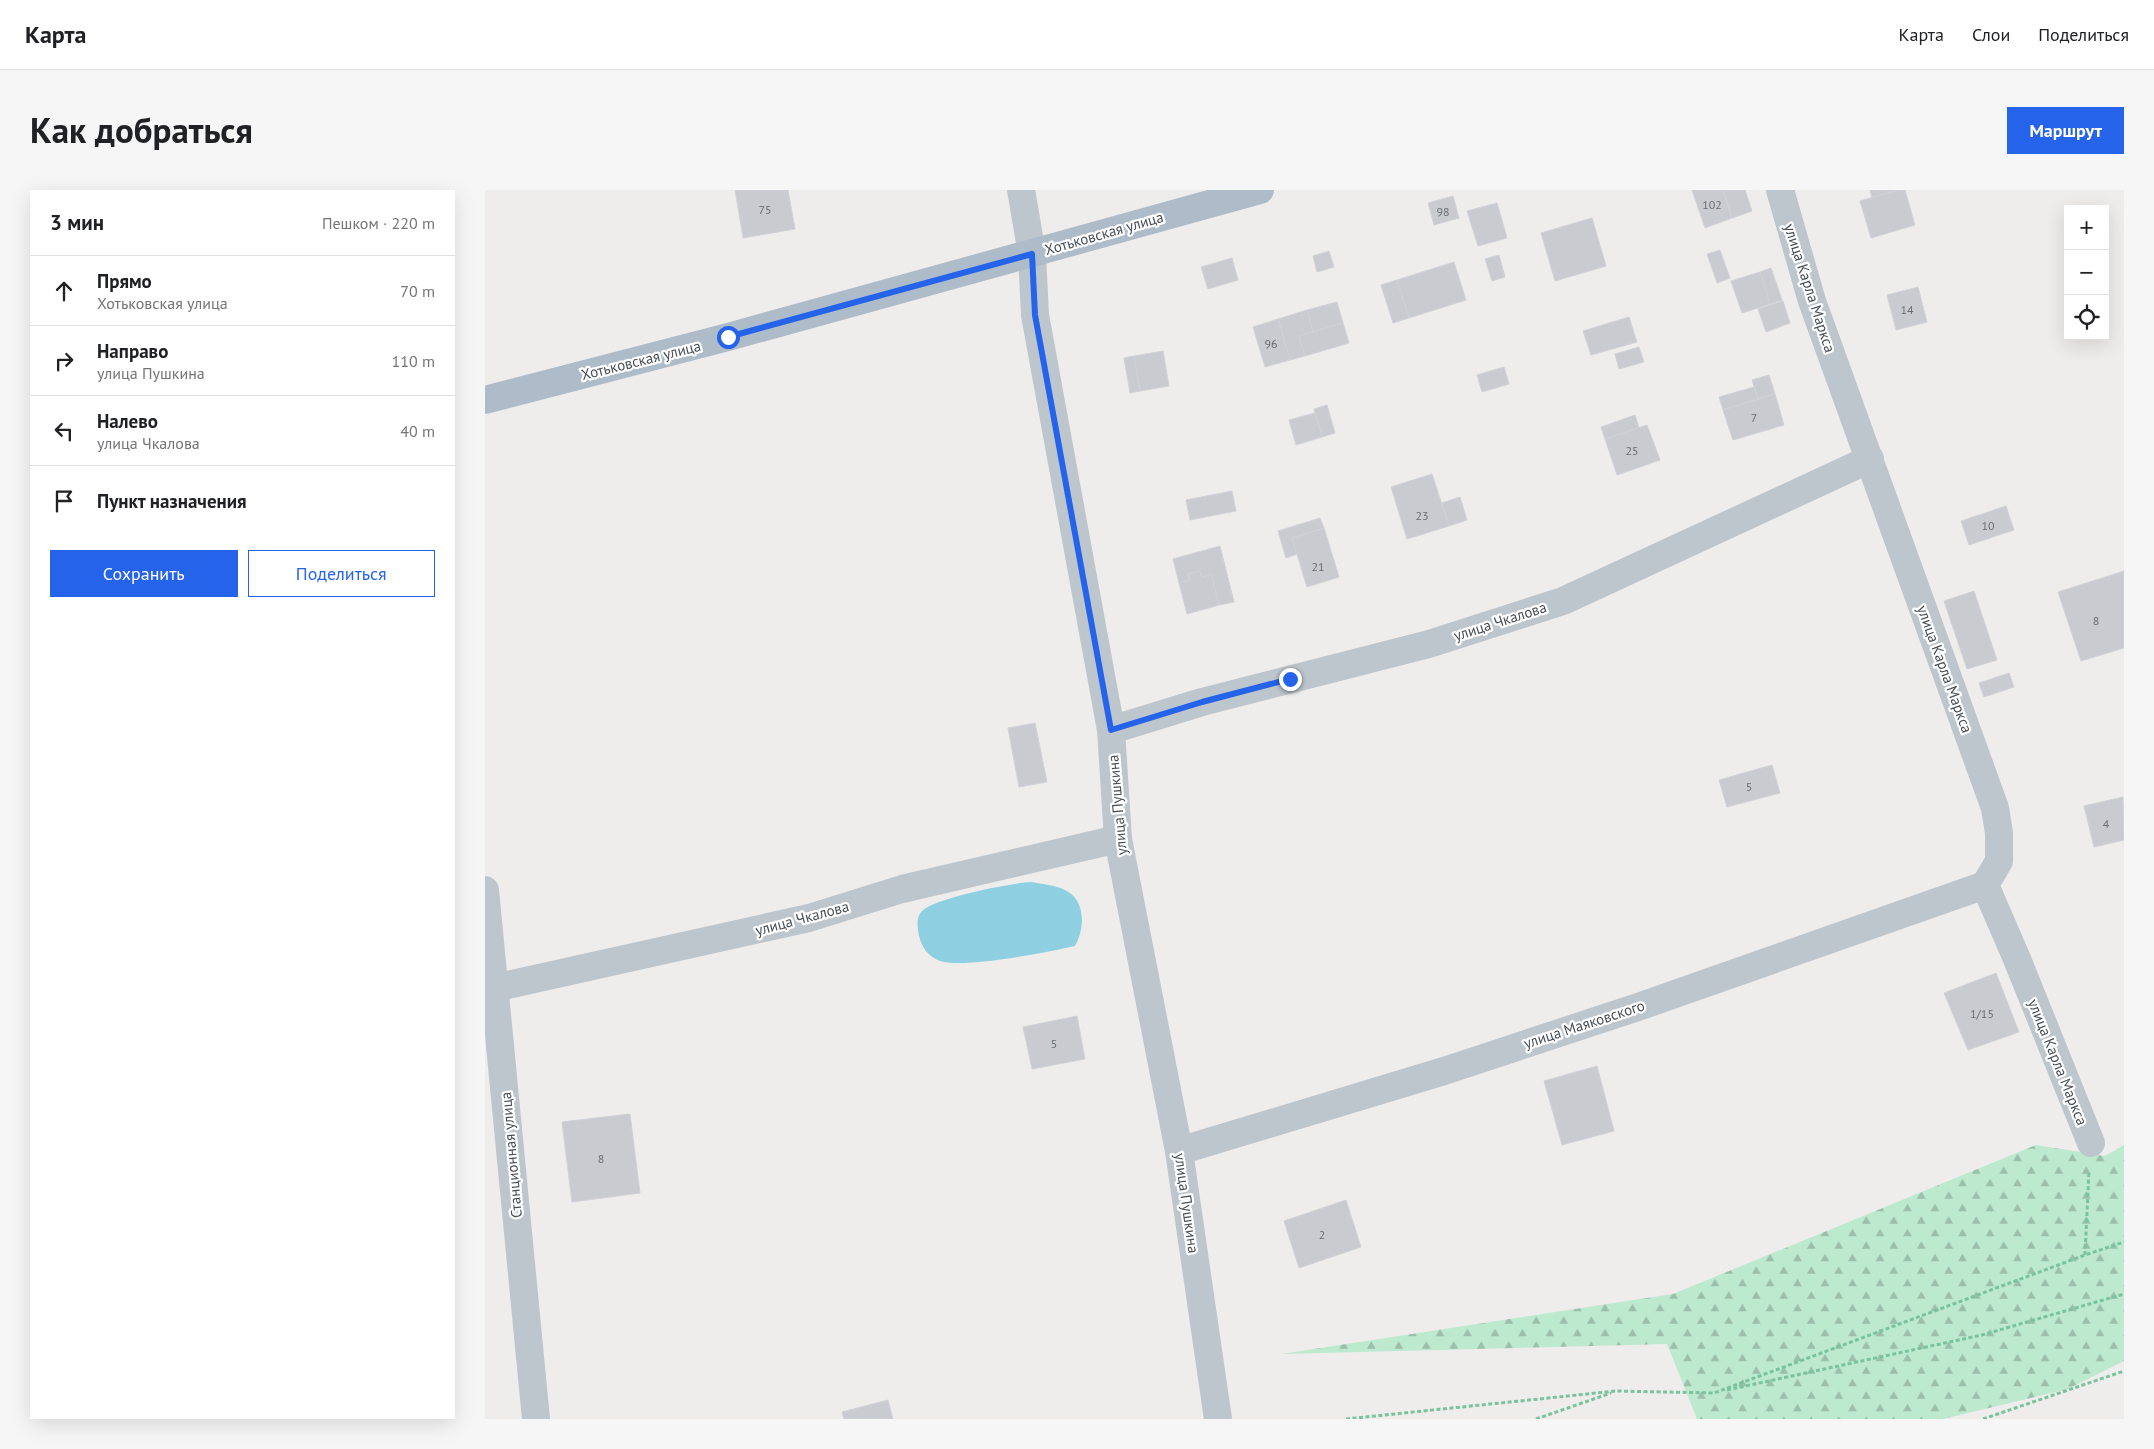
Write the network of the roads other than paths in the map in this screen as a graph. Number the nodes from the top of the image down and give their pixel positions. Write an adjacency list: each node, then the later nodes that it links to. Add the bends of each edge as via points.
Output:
1 (1021, 190): 4 (street, улица Пушкина)
2 (1260, 190): 4 (main road, Хотьковская улица)
3 (1780, 190): 6 (street, улица Карла Маркса, via 1812,301)
4 (1032, 254): 5 (main road, Хотьковская улица); 7 (street, улица Пушкина, via 1035,315)
5 (485, 400)
6 (1870, 459): 7 (street, улица Чкалова, via 1563,601 1429,644 1202,702); 9 (street, улица Карла Маркса, via 1995,808 1999,861)
7 (1111, 730): 8 (street, улица Пушкина)
8 (1117, 839): 11 (street, улица Чкалова, via 902,889 809,918); 13 (street, улица Пушкина)
9 (1985, 885): 12 (street, улица Карла Маркса); 13 (street, улица Маяковского, via 1453,1068)
10 (485, 890): 11 (street, Станционная улица)
11 (490, 989): 14 (street, Станционная улица)
12 (2091, 1142)
13 (1179, 1151): 15 (street, улица Пушкина)
14 (535, 1419)
15 (1218, 1419)

